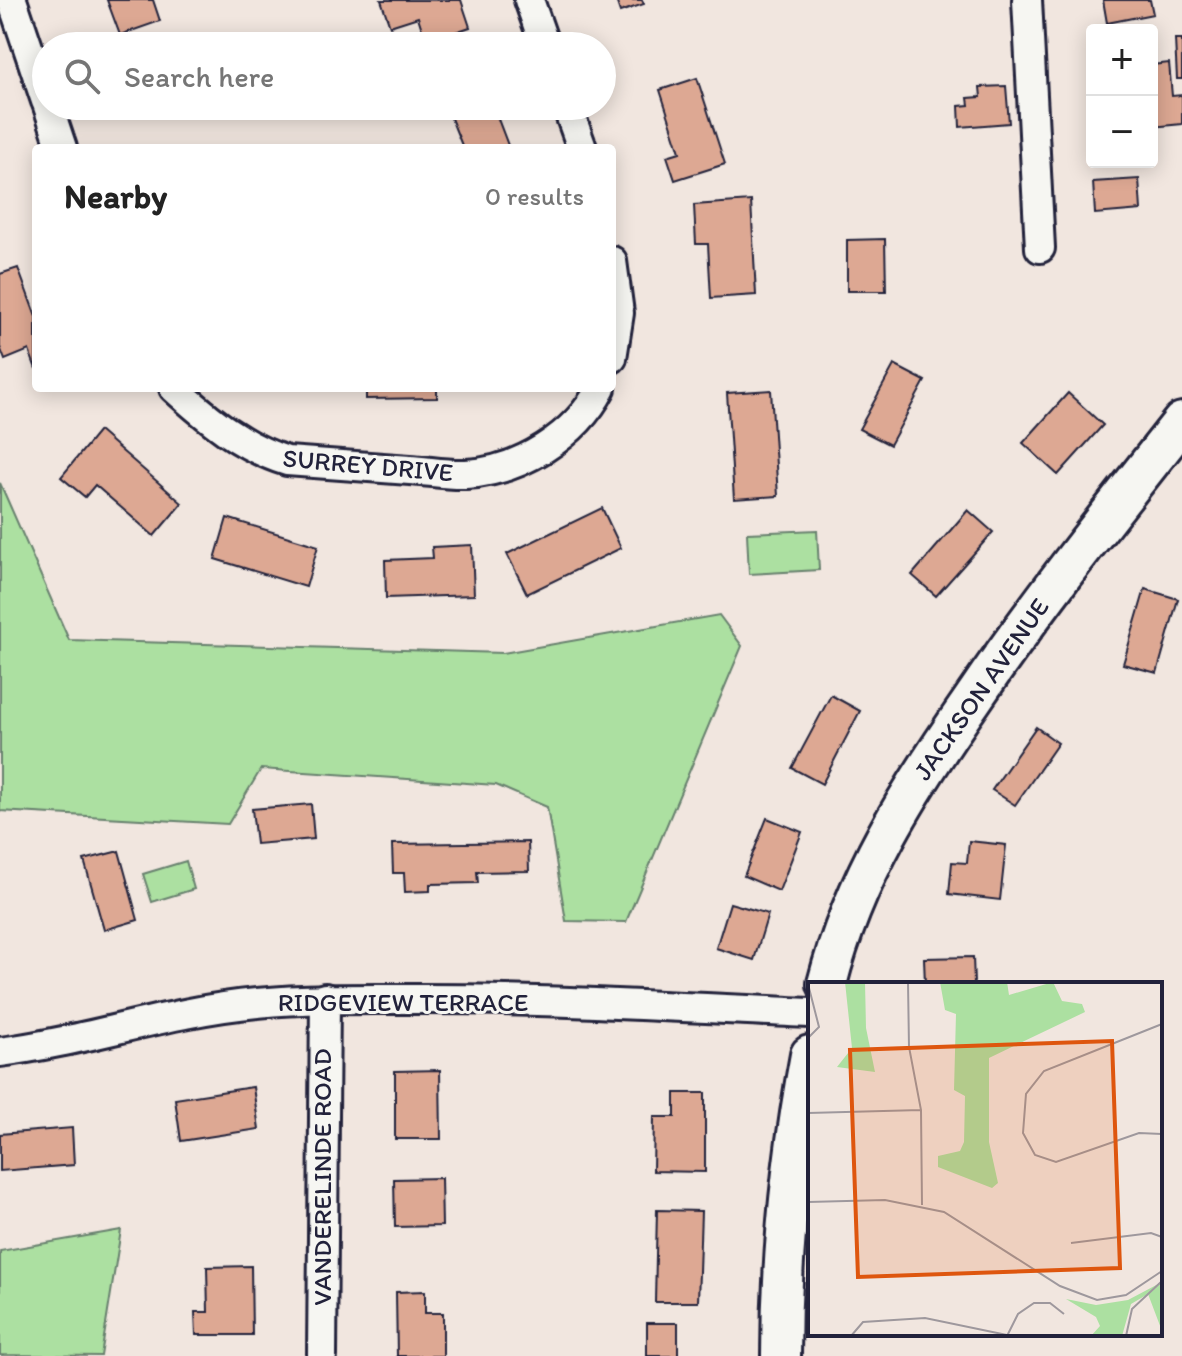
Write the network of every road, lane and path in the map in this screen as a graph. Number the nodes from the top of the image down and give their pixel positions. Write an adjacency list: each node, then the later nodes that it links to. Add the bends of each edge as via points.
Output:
1 (12, 0): 5 (street)
2 (529, 0): 4 (street)
3 (1027, 0): 10 (street)
4 (540, 32)
5 (32, 59)
6 (53, 120): 8 (street)
7 (572, 120): 9 (street)
8 (61, 144)
9 (581, 144)
10 (1040, 248)
11 (616, 291): 12 (street)
12 (616, 332)
13 (179, 392): 14 (street, SURREY DRIVE, via 238,441 287,461 466,474 521,459 560,438)
14 (598, 392)
15 (1182, 422): 16 (street, JACKSON AVENUE, via 1008,646 912,788 861,888)
16 (828, 982)
17 (325, 998): 18 (street, RIDGEVIEW TERRACE, via 495,999); 19 (street, RIDGEVIEW TERRACE, via 189,1012); 21 (street, VANDERELINDE ROAD)
18 (808, 1013)
19 (0, 1052)
20 (808, 1066): 22 (street, via 787,1203)
21 (322, 1356)
22 (781, 1356)

